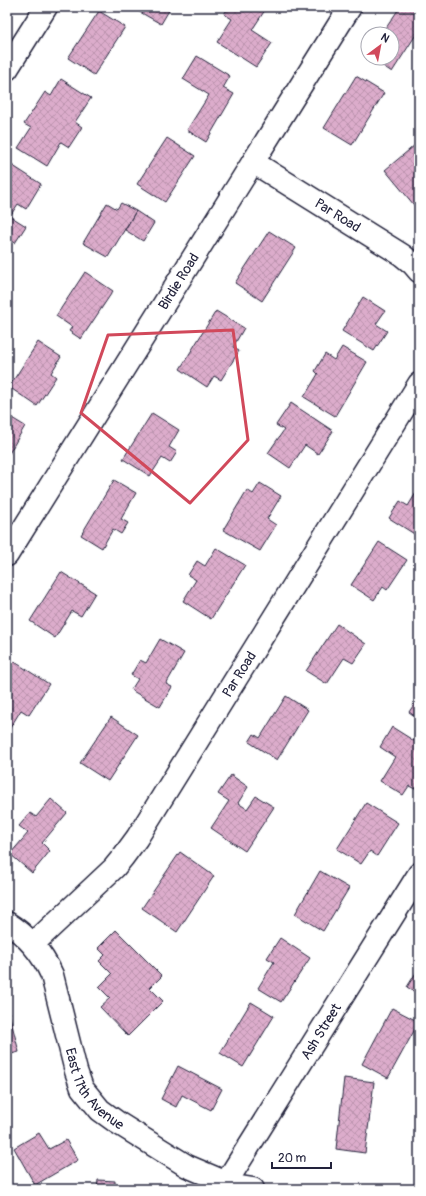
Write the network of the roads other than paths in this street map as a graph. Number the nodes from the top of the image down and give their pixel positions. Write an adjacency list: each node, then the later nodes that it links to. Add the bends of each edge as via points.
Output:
1 (46, 7): 3 (street)
2 (350, 7): 4 (street, Birdie Road)
3 (7, 69)
4 (254, 162): 5 (street, Par Road, via 402,255); 7 (street, Birdie Road)
5 (419, 271)
6 (419, 384): 10 (street, Par Road, via 137,838 114,868)
7 (7, 555)
8 (419, 874): 11 (street, Ash Street)
9 (7, 923): 10 (street, East 11th Avenue)
10 (33, 944): 11 (street, East 11th Avenue, via 47,962 52,975 76,1071 82,1088 93,1103 118,1123)
11 (224, 1186): 12 (street, East 11th Avenue)
12 (253, 1189)

